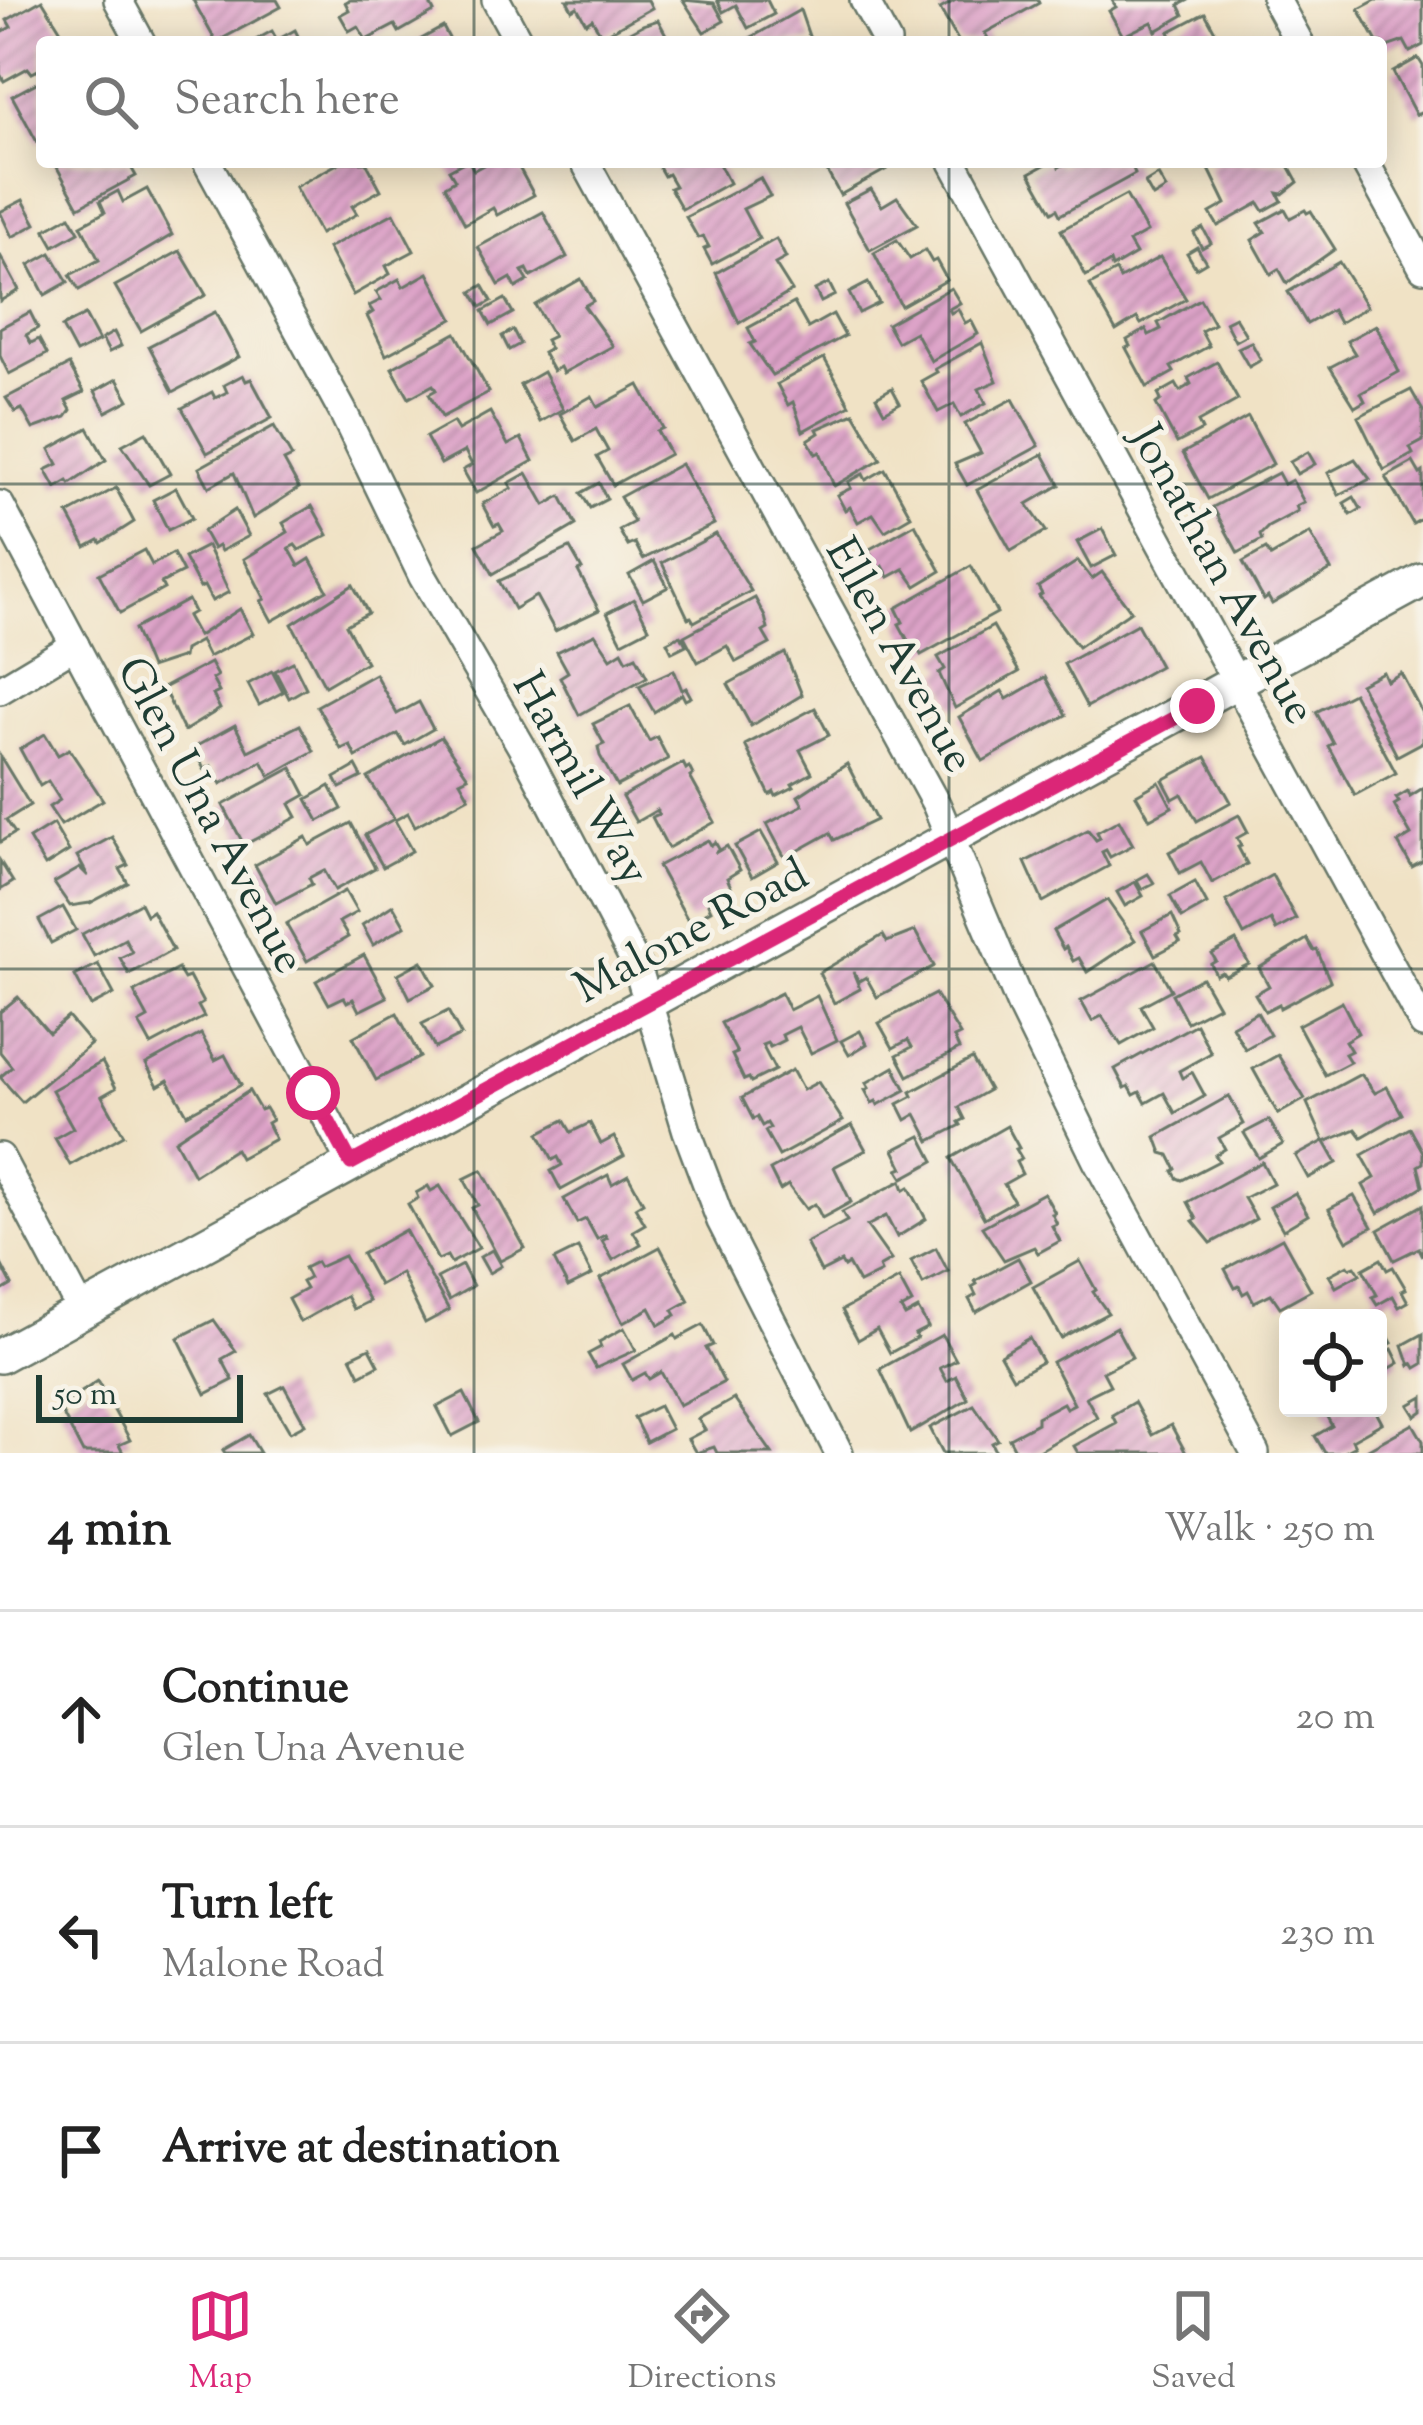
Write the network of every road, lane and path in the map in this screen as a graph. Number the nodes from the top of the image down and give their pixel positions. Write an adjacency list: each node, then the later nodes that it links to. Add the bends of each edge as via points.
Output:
1 (118, 0): 5 (street)
2 (496, 0): 6 (street)
3 (864, 0): 7 (street)
4 (1276, 0): 8 (street)
5 (138, 36)
6 (516, 36)
7 (884, 36)
8 (1296, 36)
9 (210, 168): 20 (street, Harmil Way)
10 (588, 168): 19 (street, Ellen Avenue)
11 (956, 168): 17 (street, Jonathan Avenue)
12 (1368, 168): 13 (street)
13 (1423, 268)
14 (0, 505): 16 (street, Glen Una Avenue)
15 (1423, 580): 17 (street, Malone Road)
16 (75, 645): 18 (street); 23 (street, Glen Una Avenue)
17 (1238, 684): 19 (street, Malone Road); 21 (street, Jonathan Avenue)
18 (0, 690)
19 (954, 838): 20 (street, Malone Road); 27 (street, Ellen Avenue, via 1031,1027)
20 (651, 1003): 23 (street, Malone Road); 26 (street, Harmil Way, via 722,1221)
21 (1423, 1024)
22 (0, 1157): 24 (street)
23 (351, 1163): 24 (street, Malone Road)
24 (82, 1312): 25 (street, Malone Road)
25 (0, 1357)
26 (839, 1453)
27 (1255, 1453)

